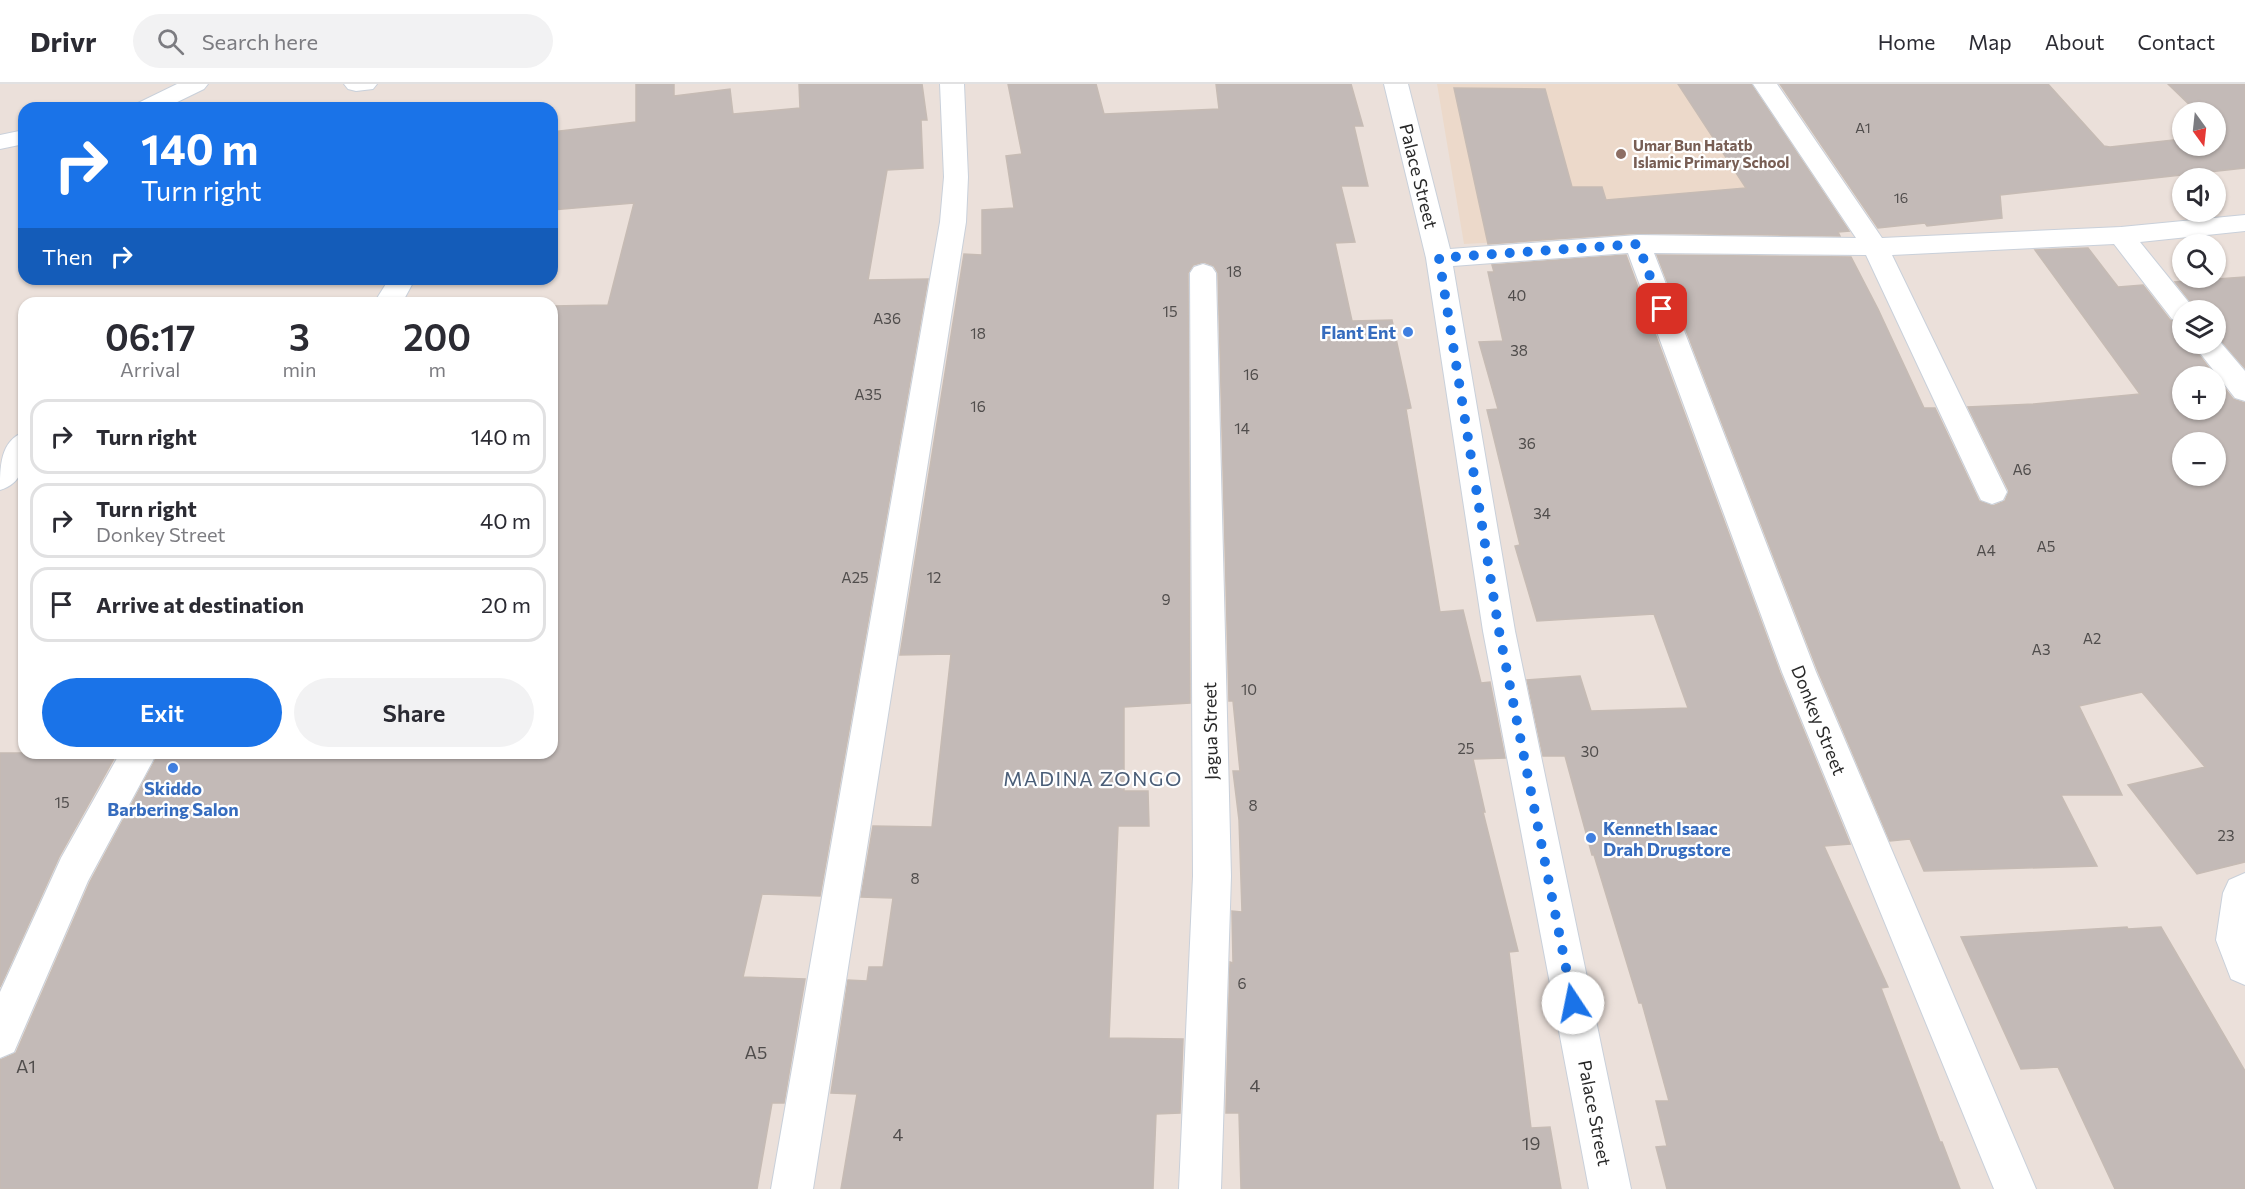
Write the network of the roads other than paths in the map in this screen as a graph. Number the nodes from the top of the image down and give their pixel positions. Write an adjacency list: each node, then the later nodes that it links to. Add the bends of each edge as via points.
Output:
1 (196, 84): 7 (street)
2 (356, 84): 3 (street)
3 (365, 84)
4 (952, 84): 26 (street, via 956,190)
5 (1396, 84): 14 (street, Palace Street)
6 (1765, 84): 13 (street)
7 (158, 102)
8 (18, 138): 9 (street)
9 (0, 142)
10 (2245, 223): 11 (street)
11 (2121, 235): 13 (street); 16 (street)
12 (1638, 244): 13 (street); 14 (street); 29 (street, Donkey Street, via 1799,672)
13 (1875, 247): 21 (street)
14 (1439, 258): 28 (street, Palace Street, via 1499,631)
15 (1203, 273): 27 (street, Jagua Street, via 1212,876)
16 (2172, 300)
17 (2215, 354): 18 (street)
18 (2245, 392)
19 (18, 452): 20 (street)
20 (0, 479)
21 (1992, 492)
22 (136, 759): 25 (street, via 74,870)
23 (2245, 891): 24 (street, via 2235,939)
24 (2245, 966)
25 (0, 1038)
26 (792, 1189)
27 (1200, 1189)
28 (1610, 1189)
29 (2015, 1189)

